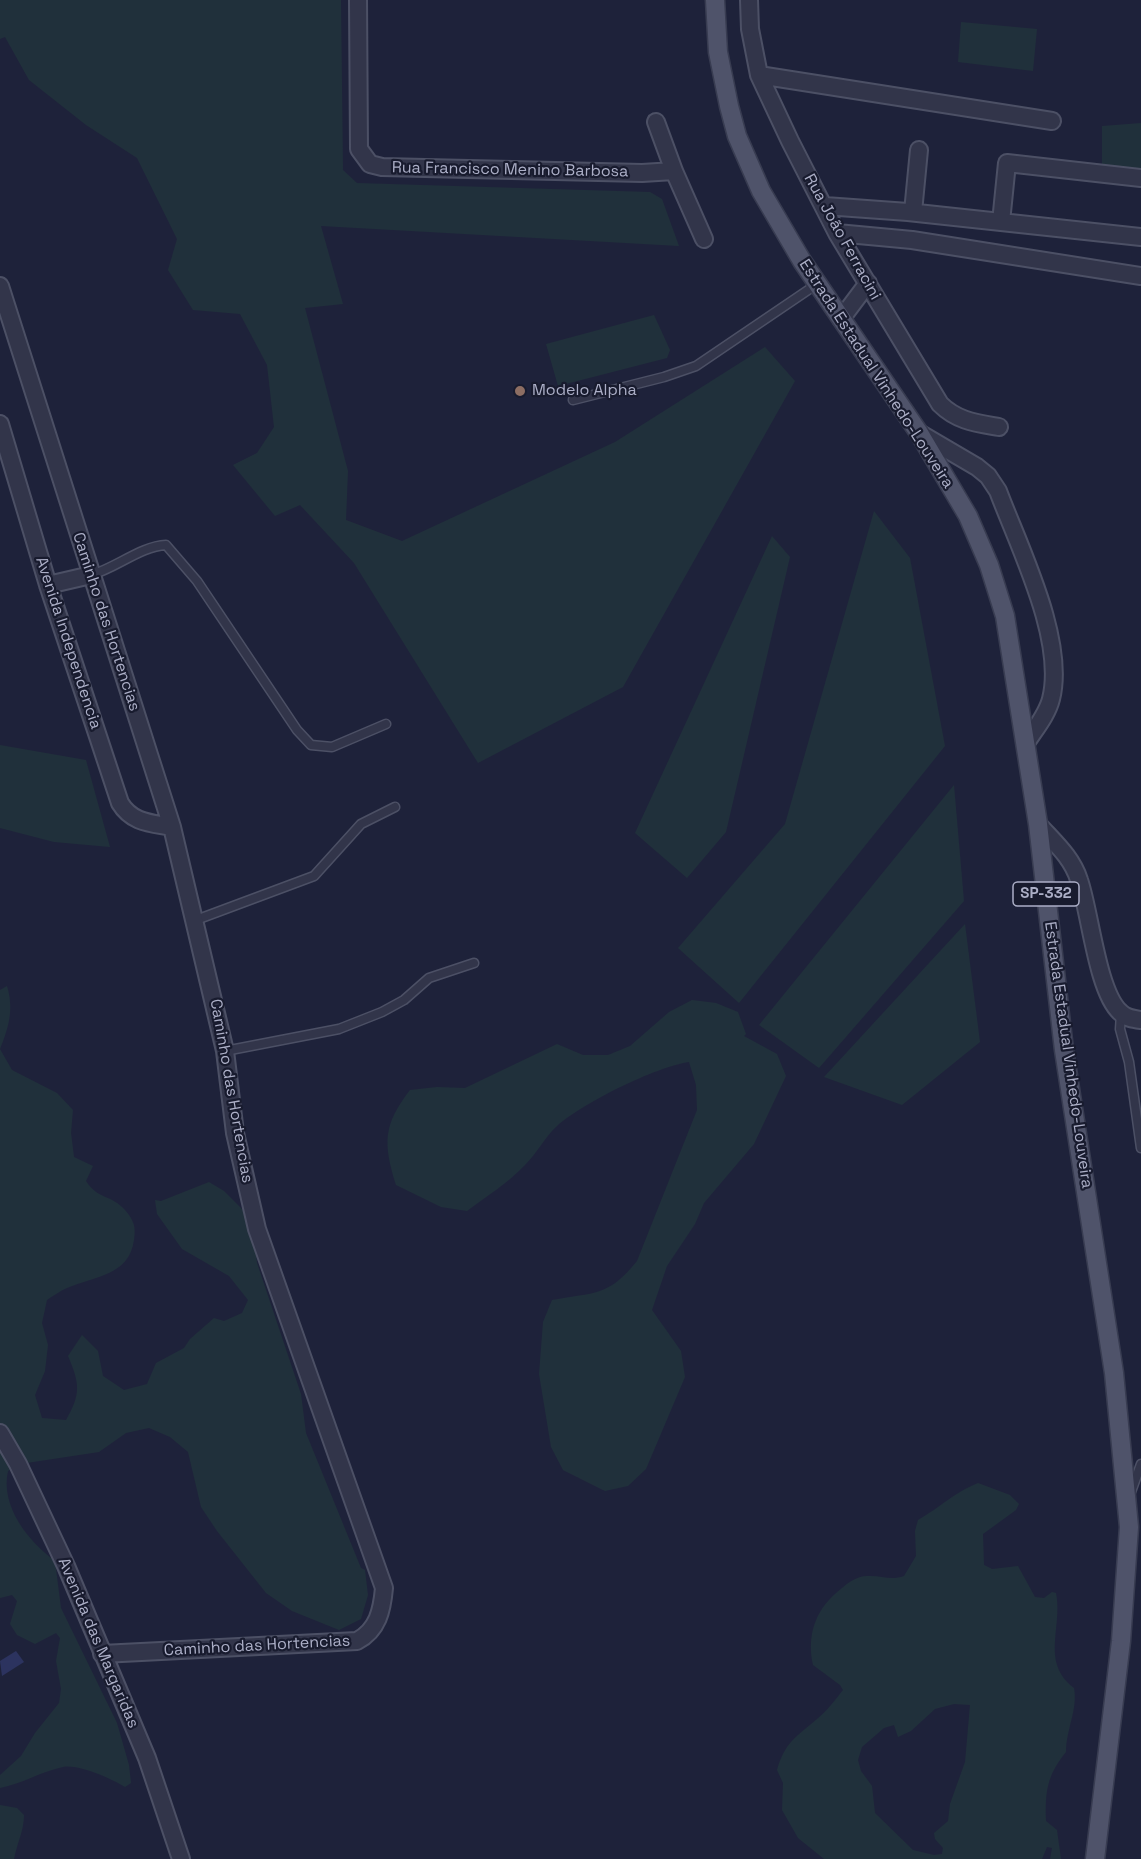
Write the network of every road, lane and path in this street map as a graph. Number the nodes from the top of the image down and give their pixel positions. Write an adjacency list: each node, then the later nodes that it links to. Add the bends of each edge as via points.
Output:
1 (358, 0): 8 (street, Rua Francisco Menino Barbosa, via 359,149 370,164 630,173)
2 (715, 0): 18 (main road, Estrada Estadual Vinhedo-Louveira / SP-332, via 723,80 737,136 761,191)
3 (750, 0): 4 (street, Rua João Ferracini, via 750,29)
4 (759, 75): 6 (street); 10 (street, Rua João Ferracini)
5 (656, 122): 8 (street)
6 (1052, 122)
7 (919, 150): 11 (street)
8 (674, 171): 15 (street)
9 (1141, 178): 12 (street, via 1007,163)
10 (825, 207): 11 (street); 13 (street, Rua João Ferracini)
11 (912, 212): 12 (street)
12 (1001, 222): 14 (street)
13 (837, 233): 16 (street); 17 (street, Rua João Ferracini)
14 (1141, 237)
15 (704, 239)
16 (1141, 276)
17 (867, 283): 20 (street); 23 (street, Rua João Ferracini, via 940,404 963,420)
18 (817, 284): 20 (main road, Estrada Estadual Vinhedo-Louveira / SP-332); 21 (lane, via 696,366)
19 (0, 286): 25 (street, Caminho das Hortencias)
20 (841, 319): 24 (main road, Estrada Estadual Vinhedo-Louveira / SP-332)
21 (573, 400)
22 (0, 424): 26 (street, Avenida Independencia)
23 (999, 428)
24 (919, 433): 28 (main road, Estrada Estadual Vinhedo-Louveira / SP-332, via 968,516 999,591); 28 (street, via 988,476 998,491 1041,605 1053,658 1054,683 1046,712)
25 (91, 575): 26 (street); 27 (lane, via 109,570 156,545 166,545 197,581 311,745 332,747); 31 (street, Caminho das Hortencias)
26 (48, 585): 31 (street, Avenida Independencia, via 120,803 139,821)
27 (386, 724)
28 (1026, 743): 30 (main road, Estrada Estadual Vinhedo-Louveira / SP-332)
29 (395, 807): 32 (lane, via 361,824 314,876)
30 (1038, 824): 34 (street, via 1071,862 1080,880 1106,985); 40 (main road, Estrada Estadual Vinhedo-Louveira / SP-332, via 1064,1050 1114,1373)
31 (172, 827): 32 (street, Caminho das Hortencias)
32 (196, 920): 36 (street, Caminho das Hortencias)
33 (474, 963): 36 (lane, via 429,978 390,1008 339,1029)
34 (1121, 1014): 35 (street); 37 (lane, via 1120,1029 1129,1062)
35 (1141, 1020)
36 (225, 1051): 41 (street, Caminho das Hortencias, via 235,1133 257,1229 379,1568 384,1588 380,1616 357,1641)
37 (1141, 1148)
38 (0, 1433): 41 (street, Avenida das Margaridas, via 66,1566)
39 (1141, 1464): 40 (lane)
40 (1126, 1503): 43 (main road, Estrada Estadual Vinhedo-Louveira / SP-332, via 1129,1527 1121,1641)
41 (102, 1654): 42 (street, Avenida das Margaridas, via 147,1758)
42 (181, 1859)
43 (1095, 1859)

